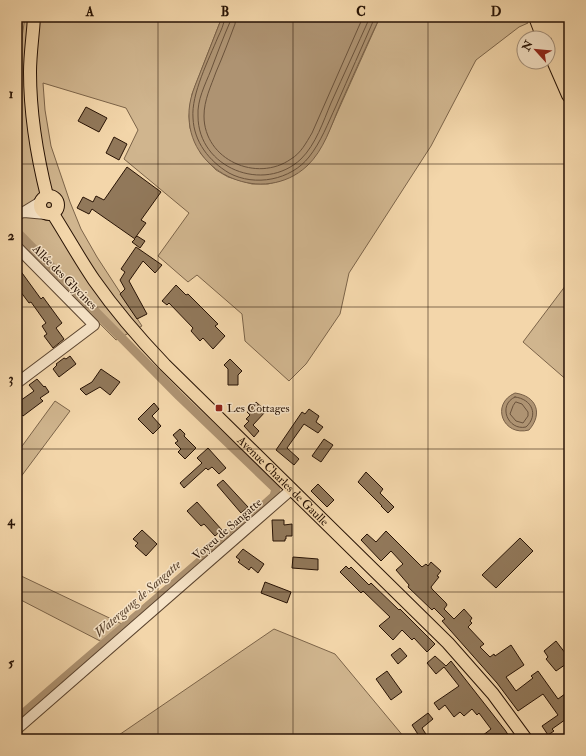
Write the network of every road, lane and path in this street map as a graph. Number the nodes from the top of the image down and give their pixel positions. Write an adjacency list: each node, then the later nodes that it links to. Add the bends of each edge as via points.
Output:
1 (34, 17): 10 (main road, via 30,67 32,110)
2 (536, 17): 5 (highway)
3 (550, 17): 7 (highway)
4 (565, 17): 6 (highway)
5 (541, 30)
6 (569, 30)
7 (569, 62)
8 (556, 65): 9 (highway)
9 (569, 95)
10 (44, 198): 11 (street); 12 (main road, via 53,197 58,202 58,208)
11 (21, 213): 12 (street)
12 (50, 214): 15 (main road, Avenue Charles de Gaulle, via 88,272 127,324 152,352)
13 (17, 247): 14 (street, Allée des Glycines, via 94,326)
14 (17, 383)
15 (292, 489): 16 (street, Voyeu de Sangatte); 17 (main road, Avenue Charles de Gaulle, via 453,648 489,689)
16 (17, 729)
17 (526, 739)

